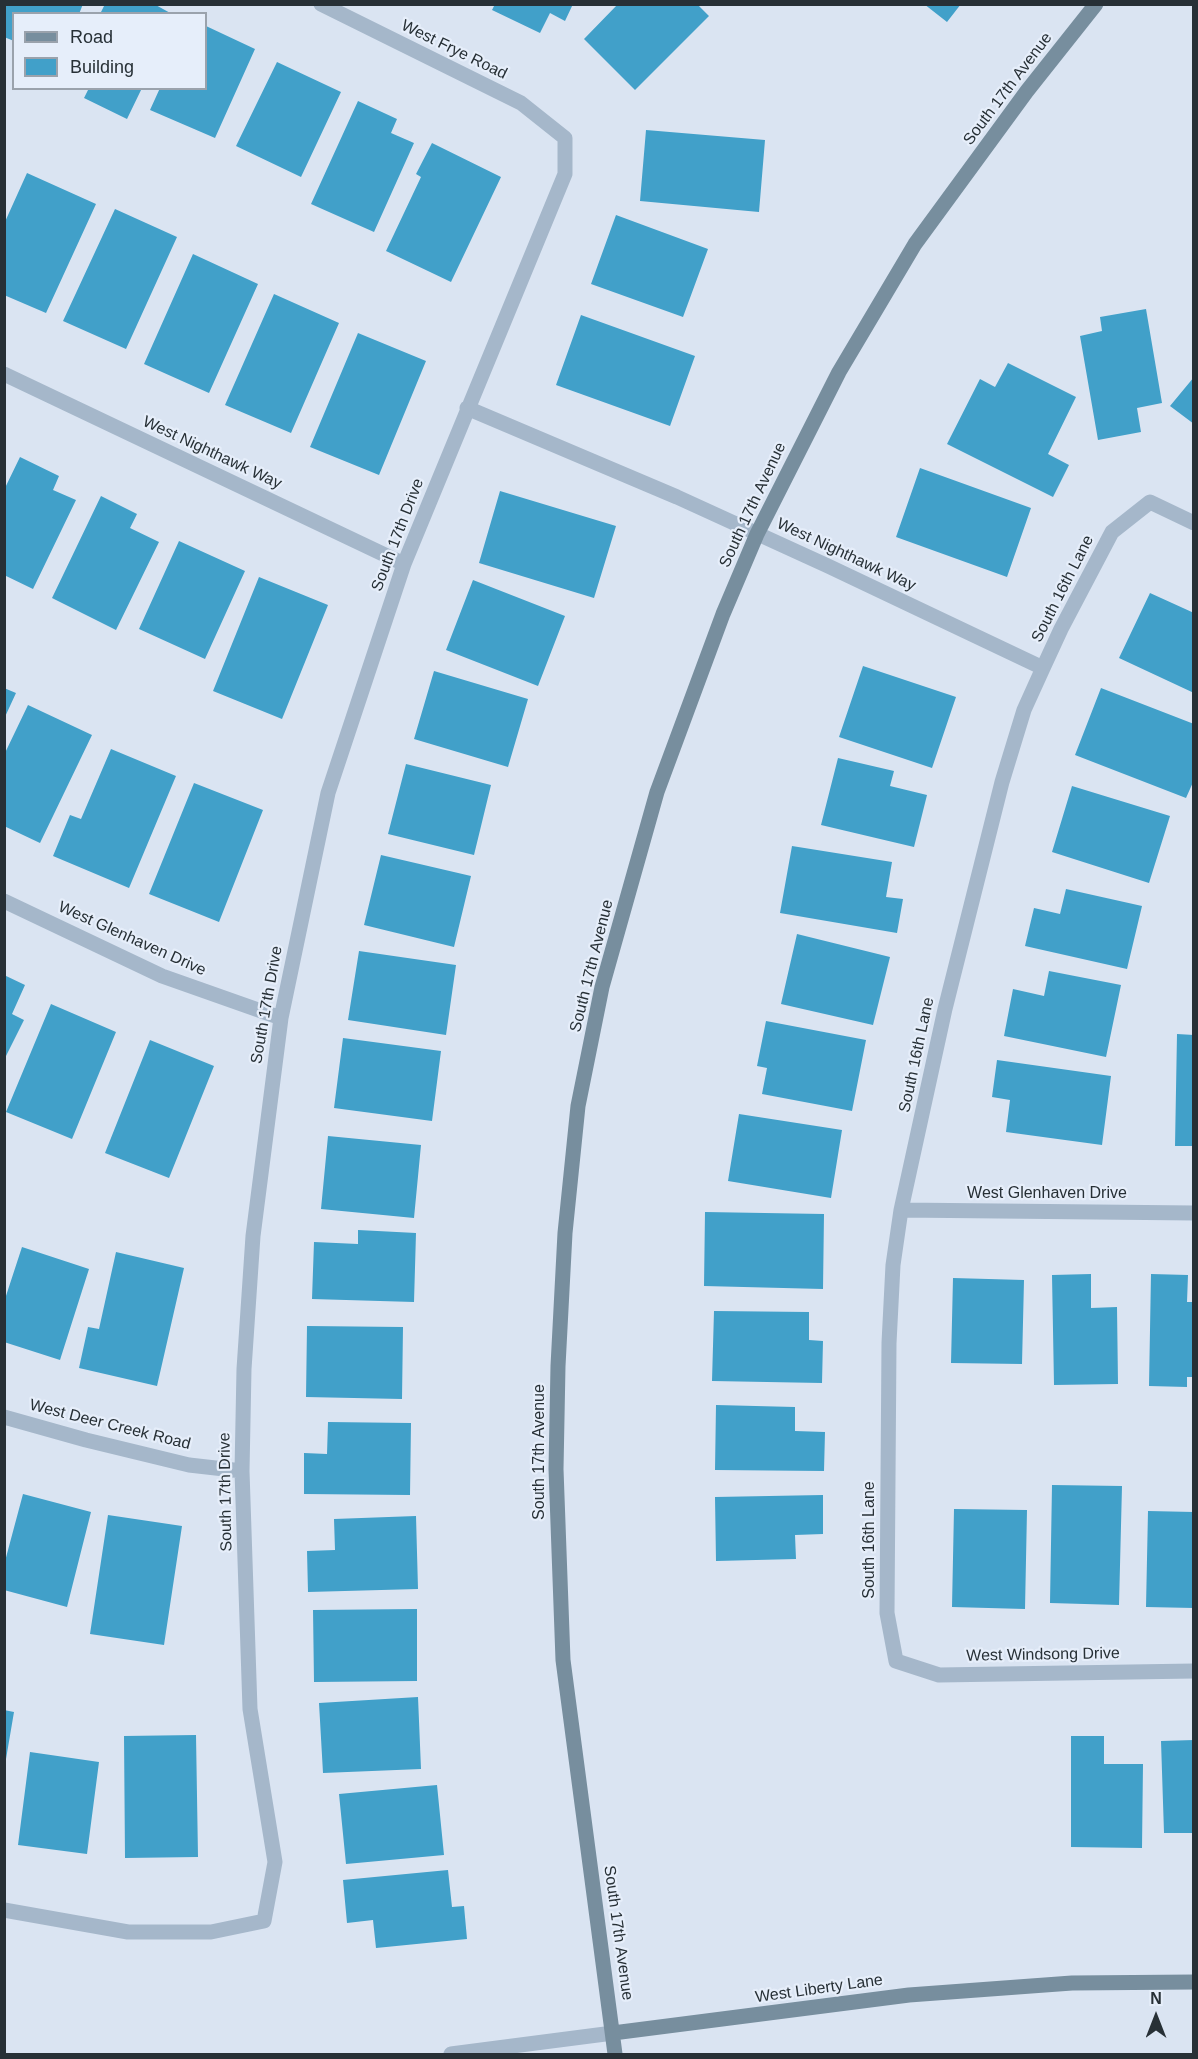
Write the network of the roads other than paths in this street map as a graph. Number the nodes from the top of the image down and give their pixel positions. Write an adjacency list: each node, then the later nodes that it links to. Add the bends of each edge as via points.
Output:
1 (321, 4): 3 (street, West Frye Road, via 521,103)
2 (1096, 4): 7 (main road, South 17th Avenue, via 915,244 839,372)
3 (565, 138): 5 (street, South 17th Drive, via 565,174)
4 (4, 374): 8 (street, West Nighthawk Way)
5 (467, 408): 7 (street, West Nighthawk Way); 8 (street, South 17th Drive)
6 (1194, 523): 9 (street, South 16th Lane, via 1150,502 1112,532)
7 (757, 534): 9 (street, West Nighthawk Way); 20 (main road, South 17th Avenue, via 657,792 602,987 579,1106 565,1233 556,1469 563,1660)
8 (404, 564): 11 (street, South 17th Drive, via 328,793)
9 (1043, 668): 12 (street, South 16th Lane, via 1024,710 987,836)
10 (4, 901): 11 (street, West Glenhaven Drive, via 162,976)
11 (280, 1018): 15 (street, South 17th Drive, via 253,1236)
12 (901, 1210): 13 (street, West Glenhaven Drive); 16 (street, South 16th Lane, via 892,1265 889,1355 888,1613)
13 (1194, 1213)
14 (4, 1416): 15 (street, West Deer Creek Road, via 189,1465)
15 (242, 1471): 18 (street, South 17th Drive, via 250,1709 275,1862 264,1921 211,1932 128,1932)
16 (896, 1661): 17 (street, West Windsong Drive, via 939,1675)
17 (1194, 1671)
18 (4, 1910)
19 (1194, 1982): 20 (main road, West Liberty Lane, via 1072,1983 909,1995)
20 (613, 2034): 21 (street, West Liberty Lane); 22 (main road, South 17th Avenue)
21 (451, 2055)
22 (615, 2055)

